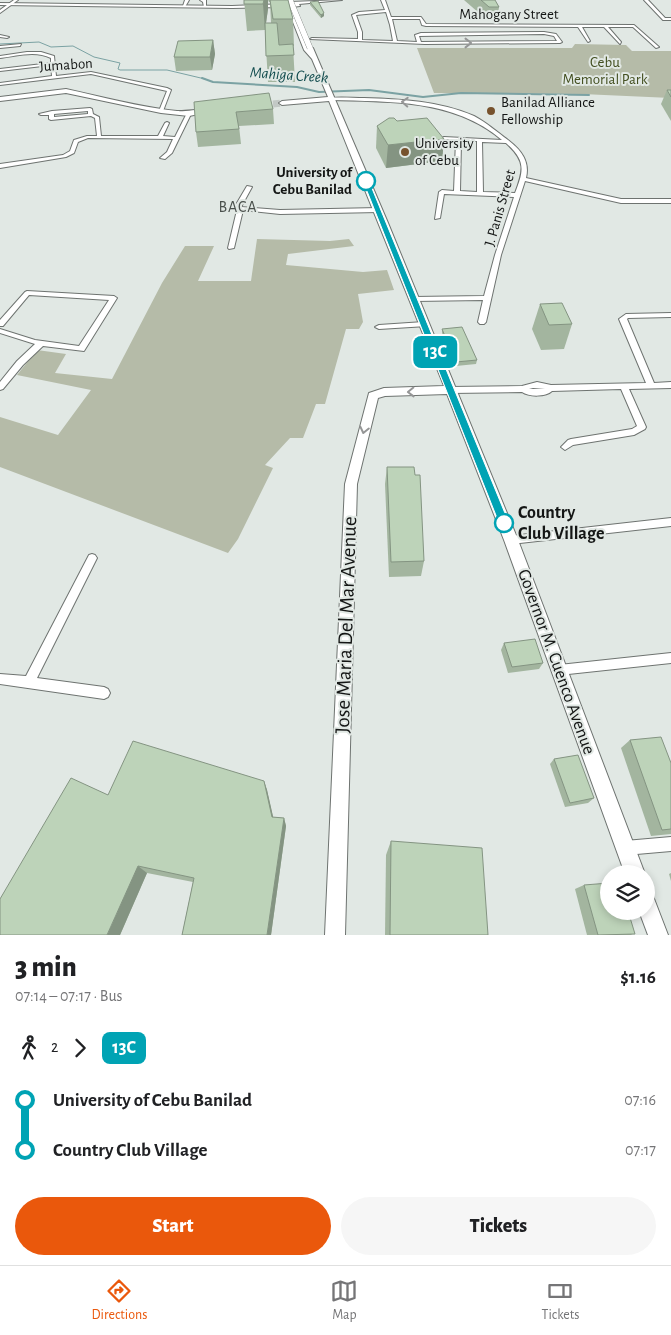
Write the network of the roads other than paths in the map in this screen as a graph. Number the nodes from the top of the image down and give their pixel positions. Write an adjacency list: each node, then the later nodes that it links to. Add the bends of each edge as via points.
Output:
1 (16, 0): 9 (street)
2 (187, 0): 11 (street)
3 (202, 0): 12 (street)
4 (340, 0): 10 (main road)
5 (383, 0): 13 (street)
6 (646, 0): 16 (street, via 664,19)
7 (288, 1): 10 (main road); 12 (main road); 17 (main road); 33 (main road, bridge)
8 (0, 4): 9 (main road)
9 (10, 4): 11 (main road); 14 (street)
10 (297, 4): 18 (main road)
11 (186, 6): 12 (main road)
12 (205, 6)
13 (386, 11): 15 (street); 24 (street, via 354,15)
14 (0, 12)
15 (389, 18): 19 (street, Mahogany Street, via 421,18 426,25); 25 (street)
16 (671, 19)
17 (296, 21): 18 (main road); 33 (main road, via 307,50)
18 (304, 21): 23 (main road)
19 (579, 25): 20 (street, Mahogany Street); 26 (street)
20 (605, 26): 28 (street); 31 (street, Mahogany Street, via 634,26)
21 (0, 36): 22 (street)
22 (8, 37)
23 (315, 40): 24 (street); 33 (main road)
24 (360, 40): 25 (street)
25 (394, 41): 27 (street)
26 (588, 41)
27 (420, 42): 27 (street, one-way to 27, via 545,44 560,42 555,35 544,34 421,34 417,35)
28 (620, 43)
29 (20, 45): 30 (street)
30 (0, 47)
31 (657, 47)
32 (0, 57): 34 (street, via 42,53 52,57)
33 (316, 62): 38 (main road, Governor M. Cuenco Avenue)
34 (53, 64): 35 (street); 36 (street)
35 (0, 70)
36 (54, 77): 37 (street, Jumabon); 42 (street, Jumabon, via 91,73 167,89)
37 (0, 84)
38 (330, 95): 40 (main road); 41 (main road, via 316,100); 63 (main road, Governor M. Cuenco Avenue)
39 (0, 99): 42 (main road, via 66,91)
40 (341, 100): 53 (street, J. Panis Street, one-way to 40, via 482,121 452,110 412,102)
41 (282, 103)
42 (161, 111): 45 (main road)
43 (215, 111): 45 (main road)
44 (41, 114): 47 (street, via 52,112 51,120 98,117)
45 (189, 114): 49 (street)
46 (168, 123): 48 (street)
47 (99, 136): 48 (street); 55 (street, via 76,140 72,152 64,156)
48 (160, 137): 49 (street)
49 (176, 138): 54 (street)
50 (444, 138): 51 (street)
51 (459, 139): 52 (street); 58 (street)
52 (479, 140): 53 (street); 59 (street)
53 (508, 142): 56 (street, J. Panis Street, via 524,159)
54 (163, 158)
55 (0, 166)
56 (522, 179): 60 (street, J. Panis Street); 61 (street, via 621,201)
57 (249, 187): 62 (street, via 237,208)
58 (457, 192): 59 (street); 64 (street, via 442,192)
59 (480, 194): 60 (street)
60 (516, 195): 66 (street, J. Panis Street)
61 (671, 201)
62 (240, 209): 63 (street, via 280,212); 65 (street)
63 (379, 210): 67 (main road, Governor M. Cuenco Avenue)
64 (437, 218)
65 (231, 248)
66 (486, 298): 67 (street); 69 (street, J. Panis Street)
67 (414, 299): 71 (main road, Governor M. Cuenco Avenue)
68 (671, 315): 76 (street, via 626,316 623,319)
69 (482, 322)
70 (0, 324): 74 (street, via 27,292 114,298 81,350)
71 (424, 324): 72 (street); 79 (main road, Governor M. Cuenco Avenue)
72 (379, 327)
73 (0, 331): 74 (street)
74 (41, 343): 77 (street)
75 (671, 385): 76 (street)
76 (651, 386): 78 (street)
77 (0, 387)
78 (624, 387): 79 (street, via 550,388 546,392 527,392 524,389); 80 (street, via 642,427 634,432 571,442)
79 (450, 390): 82 (main road, Governor M. Cuenco Avenue); 93 (main road, Jose Maria Del Mar Avenue, one-way to 93, via 384,392 373,396 351,484)
80 (565, 447)
81 (671, 522): 82 (street)
82 (511, 540): 85 (main road, Governor M. Cuenco Avenue)
83 (92, 558): 87 (street)
84 (671, 658): 85 (street)
85 (559, 670): 90 (main road, Governor M. Cuenco Avenue)
86 (0, 679): 87 (street)
87 (29, 682): 88 (street)
88 (104, 694)
89 (671, 844): 90 (street)
90 (626, 848): 91 (main road, Governor M. Cuenco Avenue)
91 (632, 865)
92 (652, 920): 94 (main road)
93 (335, 935)
94 (658, 935)

